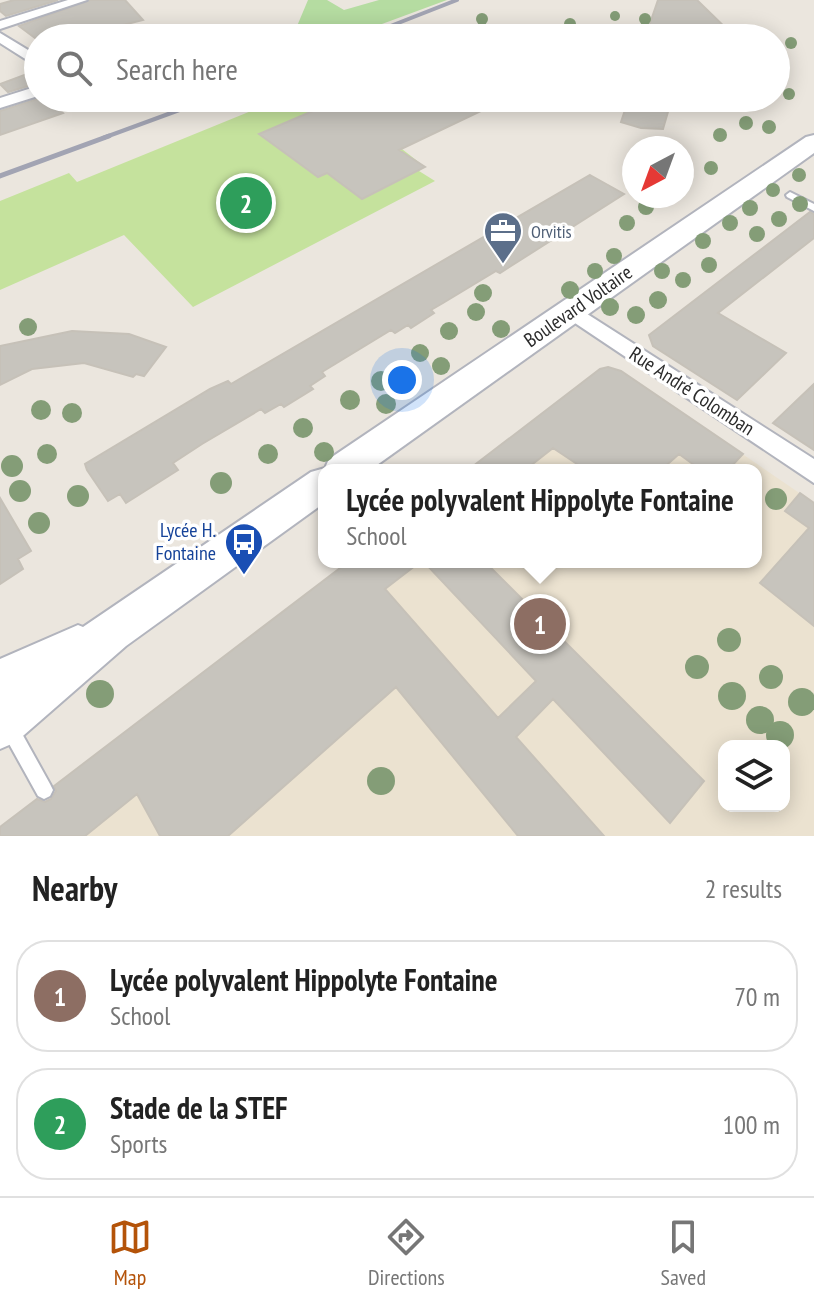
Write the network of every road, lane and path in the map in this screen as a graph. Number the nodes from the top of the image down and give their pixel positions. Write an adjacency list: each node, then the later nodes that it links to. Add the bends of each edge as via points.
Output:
1 (81, 0): 2 (street)
2 (0, 25)
3 (0, 37): 4 (street)
4 (24, 53)
5 (24, 95): 6 (street)
6 (0, 103)
7 (814, 142): 10 (street, Boulevard Voltaire)
8 (790, 195): 9 (lane)
9 (814, 208)
10 (570, 310): 11 (street, Boulevard Voltaire); 12 (street, Rue André Colomban)
11 (351, 464)
12 (814, 472)
13 (318, 487): 14 (street)
14 (2, 711): 15 (lane)
15 (44, 790)

